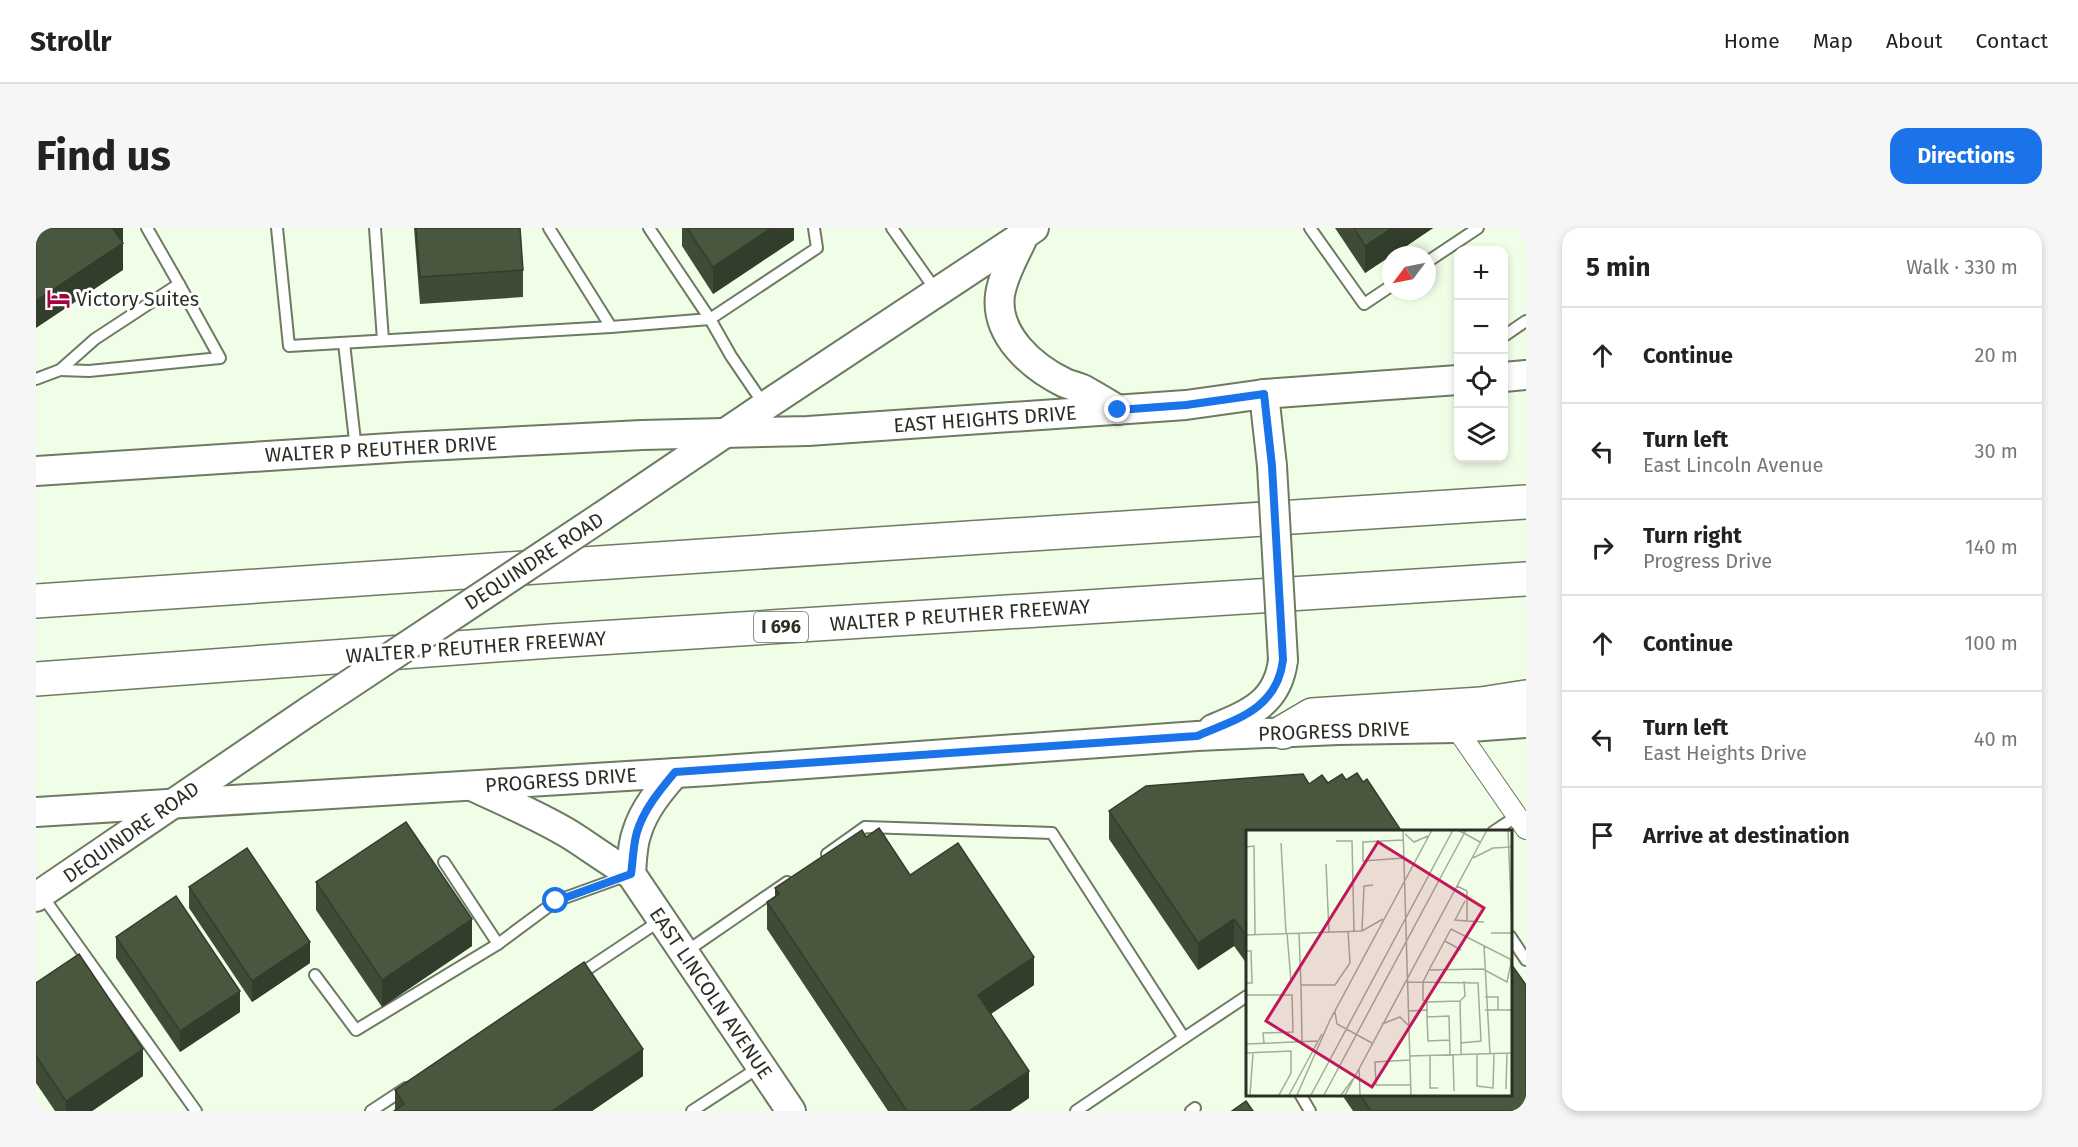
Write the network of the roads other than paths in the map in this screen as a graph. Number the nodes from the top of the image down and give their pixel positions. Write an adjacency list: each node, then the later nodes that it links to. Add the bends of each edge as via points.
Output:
1 (147, 228): 12 (lane)
2 (277, 228): 20 (lane, via 289,346)
3 (375, 228): 19 (lane)
4 (549, 228): 17 (lane)
5 (649, 228): 15 (lane)
6 (814, 228): 15 (lane, via 817,248)
7 (892, 228): 13 (lane)
8 (1310, 228): 14 (lane, via 1364,304)
9 (1478, 228): 11 (lane)
10 (1029, 231): 13 (main road, DEQUINDRE ROAD); 28 (main road, via 1003,282 1000,312 1004,327 1034,364)
11 (1436, 256)
12 (179, 284): 21 (lane, via 95,339); 21 (lane, via 220,358 89,371)
13 (937, 292): 27 (main road, DEQUINDRE ROAD)
14 (1382, 292)
15 (710, 319): 17 (lane); 27 (lane)
16 (1526, 321): 18 (lane)
17 (611, 327): 19 (lane)
18 (1508, 333)
19 (383, 340): 20 (lane)
20 (344, 343): 30 (lane)
21 (60, 370): 24 (lane)
22 (1526, 375): 23 (main road)
23 (1508, 377)
24 (36, 379)
25 (1454, 380): 26 (main road, EAST HEIGHTS DRIVE)
26 (1264, 394): 28 (main road, EAST HEIGHTS DRIVE); 40 (main road, bridge, via 1283,660 1278,685 1260,705)
27 (765, 406): 29 (main road, DEQUINDRE ROAD)
28 (1118, 410): 29 (main road, EAST HEIGHTS DRIVE)
29 (726, 433): 30 (main road, WALTER P REUTHER DRIVE); 43 (main road, DEQUINDRE ROAD, bridge)
30 (356, 450): 31 (main road, WALTER P REUTHER DRIVE)
31 (36, 471)
32 (1526, 502): 34 (highway)
33 (1526, 579): 35 (highway, WALTER P REUTHER FREEWAY / I 696, via 539,642)
34 (36, 601)
35 (36, 679)
36 (1526, 697): 39 (highway, via 1480,704 1312,715)
37 (1526, 723): 38 (main road, PROGRESS DRIVE)
38 (1456, 728): 39 (main road, PROGRESS DRIVE); 45 (street)
39 (1283, 732): 40 (main road, PROGRESS DRIVE)
40 (1197, 736): 41 (main road, PROGRESS DRIVE)
41 (675, 772): 42 (main road, PROGRESS DRIVE); 50 (main road, via 643,816 636,833)
42 (471, 786): 43 (main road, PROGRESS DRIVE); 50 (main road, EAST LINCOLN AVENUE, via 550,823)
43 (171, 803): 44 (main road); 51 (main road, DEQUINDRE ROAD)
44 (36, 812)
45 (1522, 823): 46 (lane)
46 (1499, 830)
47 (818, 860): 60 (lane, via 865,827 1052,833)
48 (444, 862): 54 (lane)
49 (799, 873): 55 (lane)
50 (631, 874): 52 (main road, EAST LINCOLN AVENUE); 54 (lane, via 556,901)
51 (38, 896): 64 (lane)
52 (662, 920): 55 (main road, EAST LINCOLN AVENUE); 58 (lane)
53 (1511, 939): 56 (lane)
54 (498, 944): 57 (lane, via 356,1030)
55 (684, 954): 61 (main road, EAST LINCOLN AVENUE)
56 (1526, 960)
57 (315, 975)
58 (568, 982)
59 (1246, 997): 60 (lane)
60 (1184, 1038): 68 (lane)
61 (761, 1066): 66 (lane); 67 (main road, EAST LINCOLN AVENUE)
62 (420, 1079): 65 (lane)
63 (1301, 1096): 69 (lane)
64 (196, 1111)
65 (371, 1111)
66 (692, 1111)
67 (790, 1111)
68 (1076, 1111)
69 (1310, 1111)

